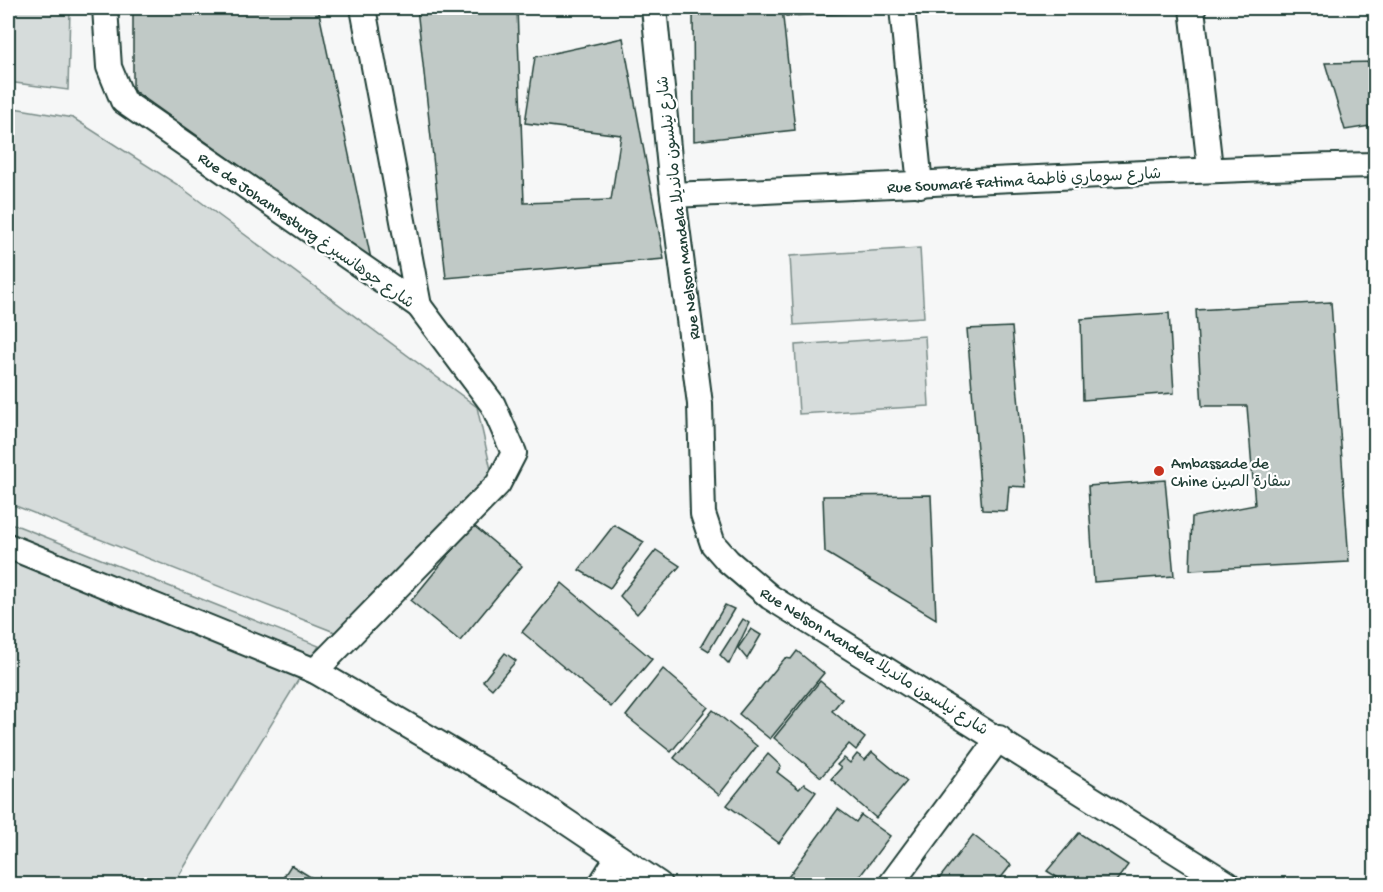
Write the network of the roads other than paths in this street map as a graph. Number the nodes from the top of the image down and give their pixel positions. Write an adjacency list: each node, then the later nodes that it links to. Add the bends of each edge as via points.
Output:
1 (105, 8): 10 (street, Rue de Johannesburg شارع جوهانسبرغ, via 109,67 123,101)
2 (363, 8): 10 (street)
3 (654, 8): 9 (street, Rue Nelson Mandela شارع نيلسون مانديلا)
4 (902, 8): 8 (street)
5 (1192, 8): 7 (street)
6 (1376, 165): 7 (street, Rue Soumaré Fatima شارع سوماري فاطمة)
7 (1210, 168): 8 (street, Rue Soumaré Fatima شارع سوماري فاطمة)
8 (920, 185): 9 (street, Rue Soumaré Fatima شارع سوماري فاطمة)
9 (674, 195): 13 (street, Rue Nelson Mandela شارع نيلسون مانديلا, via 700,404 703,514 713,544 770,597)
10 (419, 306): 12 (street, Rue de Johannesburg شارع جوهانسبرغ, via 493,405 514,453 498,483)
11 (8, 546): 12 (street)
12 (315, 671): 14 (street, via 525,794)
13 (999, 738): 17 (street); 18 (street, Rue Nelson Mandela شارع نيلسون مانديلا)
14 (618, 857): 15 (street); 16 (street)
15 (601, 885)
16 (659, 885)
17 (891, 885)
18 (1228, 885)

